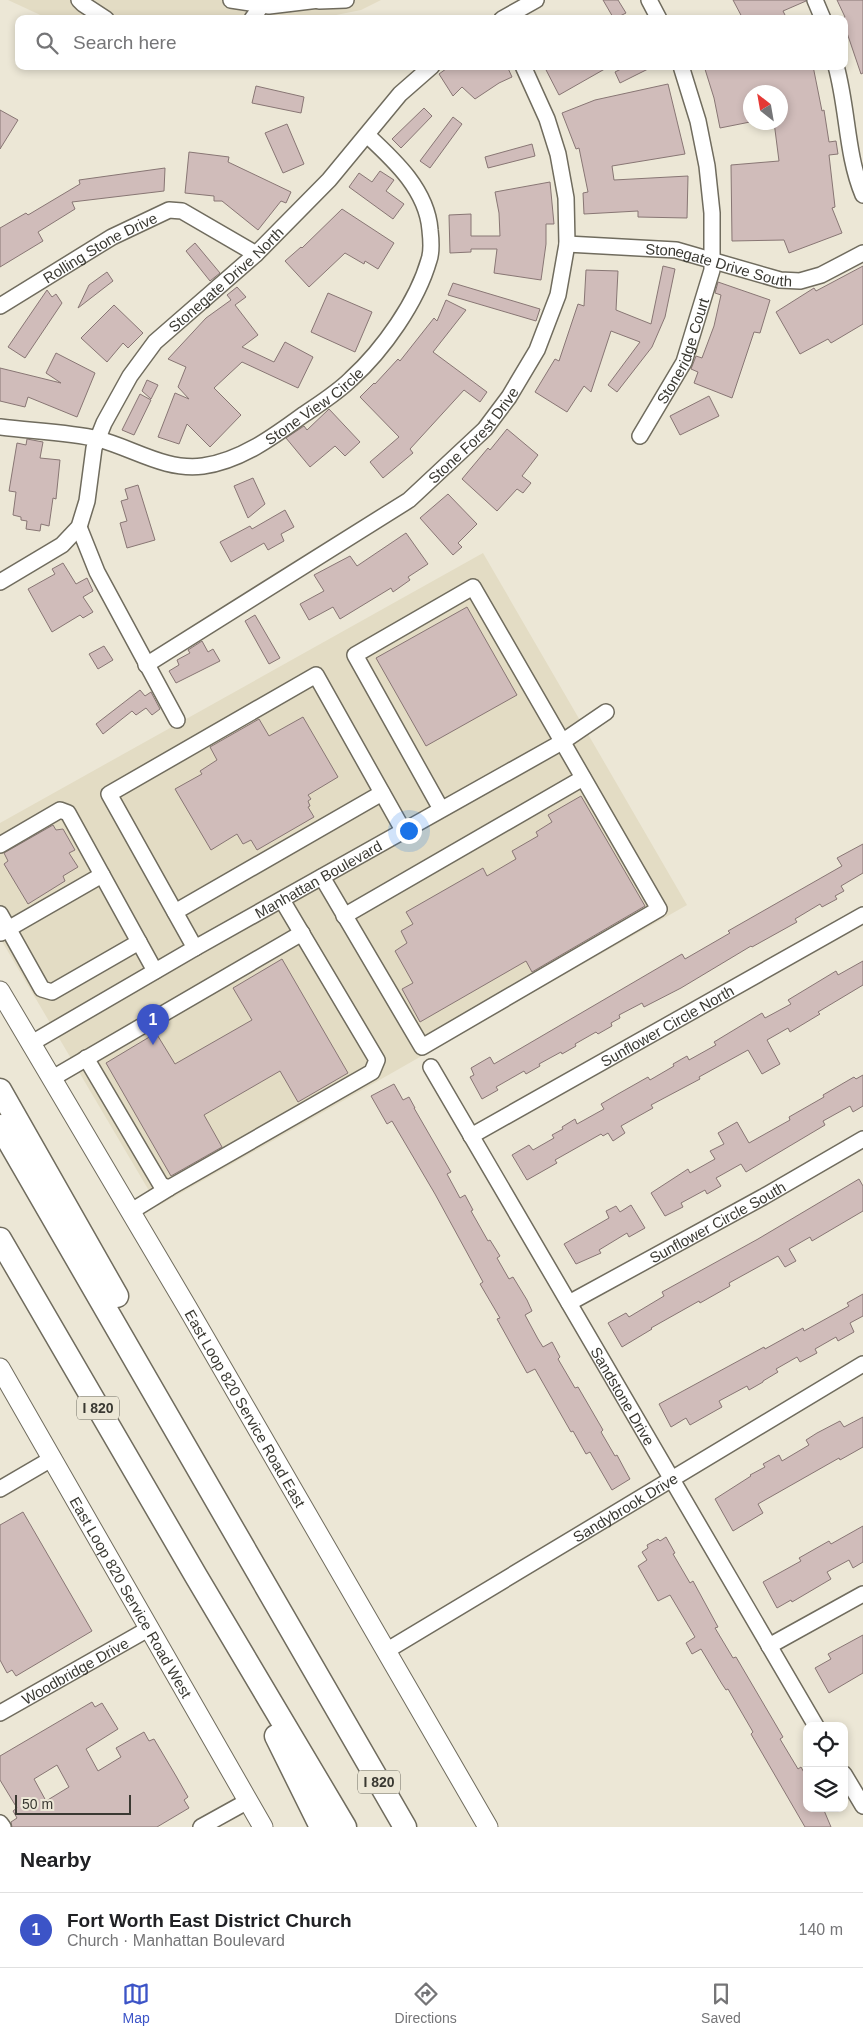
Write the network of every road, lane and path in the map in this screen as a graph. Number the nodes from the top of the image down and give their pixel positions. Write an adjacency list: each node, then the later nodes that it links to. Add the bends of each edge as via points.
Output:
1 (79, 0): 10 (street)
2 (231, 0): 9 (street)
3 (319, 0): 4 (street); 8 (street)
4 (346, 0)
5 (536, 0): 12 (street)
6 (650, 0): 13 (street)
7 (815, 0): 14 (street)
8 (291, 2): 9 (street)
9 (262, 5): 11 (street)
10 (100, 15)
11 (255, 15)
12 (509, 15)
13 (658, 15)
14 (821, 15)
15 (427, 70): 19 (street, Stonegate Drive North, via 400,94)
16 (525, 70): 21 (street, Stone Forest Drive, via 547,119 558,154 566,198)
17 (682, 70): 24 (street, Stoneridge Court, via 698,121 707,166)
18 (837, 70): 20 (street, via 852,161)
19 (366, 135): 23 (street, Stonegate Drive North, via 329,180); 28 (street, Stone View Circle, via 398,164 411,181 430,229 430,259 411,303 384,344 350,380 280,432 233,460 202,466 171,465)
20 (863, 196)
21 (567, 244): 24 (street, Stonegate Drive South, via 676,250); 31 (street, Stone Forest Drive, via 558,295 537,350 485,429 409,500)
22 (863, 253): 24 (street, Stonegate Drive South, via 821,275 800,281 780,280)
23 (256, 254): 25 (street, Rolling Stone Drive, via 182,211 168,210 112,237); 28 (street, Stonegate Drive North, via 155,342 130,376)
24 (712, 259): 27 (street, Stoneridge Court, via 712,270 684,362)
25 (0, 306)
26 (0, 427): 28 (street, Stone View Circle)
27 (640, 436)
28 (98, 439): 29 (street, Stonegate Drive North)
29 (79, 527): 30 (street, Stonegate Drive North, via 62,545); 31 (street, via 97,572)
30 (0, 582)
31 (146, 665): 33 (street)
32 (606, 712): 34 (street, Manhattan Boulevard)
33 (177, 720)
34 (562, 742): 35 (street); 37 (street, Manhattan Boulevard); 37 (street, via 473,587 355,655)
35 (583, 778): 46 (street); 46 (street, via 659,909 422,1047)
36 (382, 793): 38 (street); 43 (street); 43 (street, via 316,675 161,764 109,794)
37 (441, 810): 38 (street, Manhattan Boulevard)
38 (403, 830): 41 (street, Manhattan Boulevard)
39 (0, 845): 40 (street, via 60,810 68,813)
40 (102, 875): 47 (street); 49 (street)
41 (322, 877): 42 (street, Manhattan Boulevard); 46 (street)
42 (282, 900): 48 (street); 50 (street, Manhattan Boulevard)
43 (175, 912): 50 (street)
44 (0, 914): 47 (street)
45 (863, 915): 59 (street, Sunflower Circle North)
46 (344, 916)
47 (4, 931): 49 (street, via 42,989 52,992)
48 (302, 933): 54 (street); 61 (street, via 377,1060 372,1072)
49 (139, 942): 51 (street)
50 (195, 948): 51 (street, Manhattan Boulevard)
51 (155, 972): 53 (street, Manhattan Boulevard)
52 (0, 991): 53 (main road, East Loop 820 Service Road East)
53 (30, 1044): 56 (main road, East Loop 820 Service Road East)
54 (86, 1058): 56 (street); 61 (street, via 161,1185)
55 (431, 1067): 59 (street, Sandstone Drive)
56 (51, 1078): 62 (main road, East Loop 820 Service Road East)
57 (0, 1090): 67 (highway, via 138,1335)
58 (0, 1126): 67 (highway, I 820)
59 (471, 1136): 64 (street, Sandstone Drive)
60 (863, 1139): 64 (street, Sunflower Circle South)
61 (169, 1188): 62 (street)
62 (130, 1212): 75 (main road, East Loop 820 Service Road East)
63 (0, 1239): 71 (highway, I 820)
64 (569, 1303): 69 (street, Sandstone Drive)
65 (863, 1364): 69 (street, Sandybrook Drive)
66 (0, 1368): 68 (main road, East Loop 820 Service Road West)
67 (149, 1383): 78 (highway, I 820)
68 (53, 1458): 70 (street); 73 (main road, East Loop 820 Service Road West)
69 (672, 1479): 74 (street, Sandstone Drive); 75 (street, Sandybrook Drive)
70 (0, 1489)
71 (196, 1576): 86 (highway); 87 (highway, I 820)
72 (863, 1594): 74 (street)
73 (150, 1628): 76 (street, Woodbridge Drive); 80 (main road, East Loop 820 Service Road West)
74 (770, 1646): 77 (street, Sandstone Drive)
75 (386, 1650): 90 (main road, East Loop 820 Service Road East)
76 (0, 1713)
77 (814, 1722)
78 (353, 1738): 88 (highway, I 820); 89 (highway)
79 (848, 1781): 81 (street)
80 (248, 1801): 84 (street); 85 (main road, East Loop 820 Service Road West)
81 (863, 1806)
82 (0, 1822): 83 (street)
83 (3, 1827)
84 (201, 1827)
85 (263, 1827)
86 (321, 1827)
87 (345, 1827)
88 (405, 1827)
89 (418, 1827)
90 (488, 1827)

